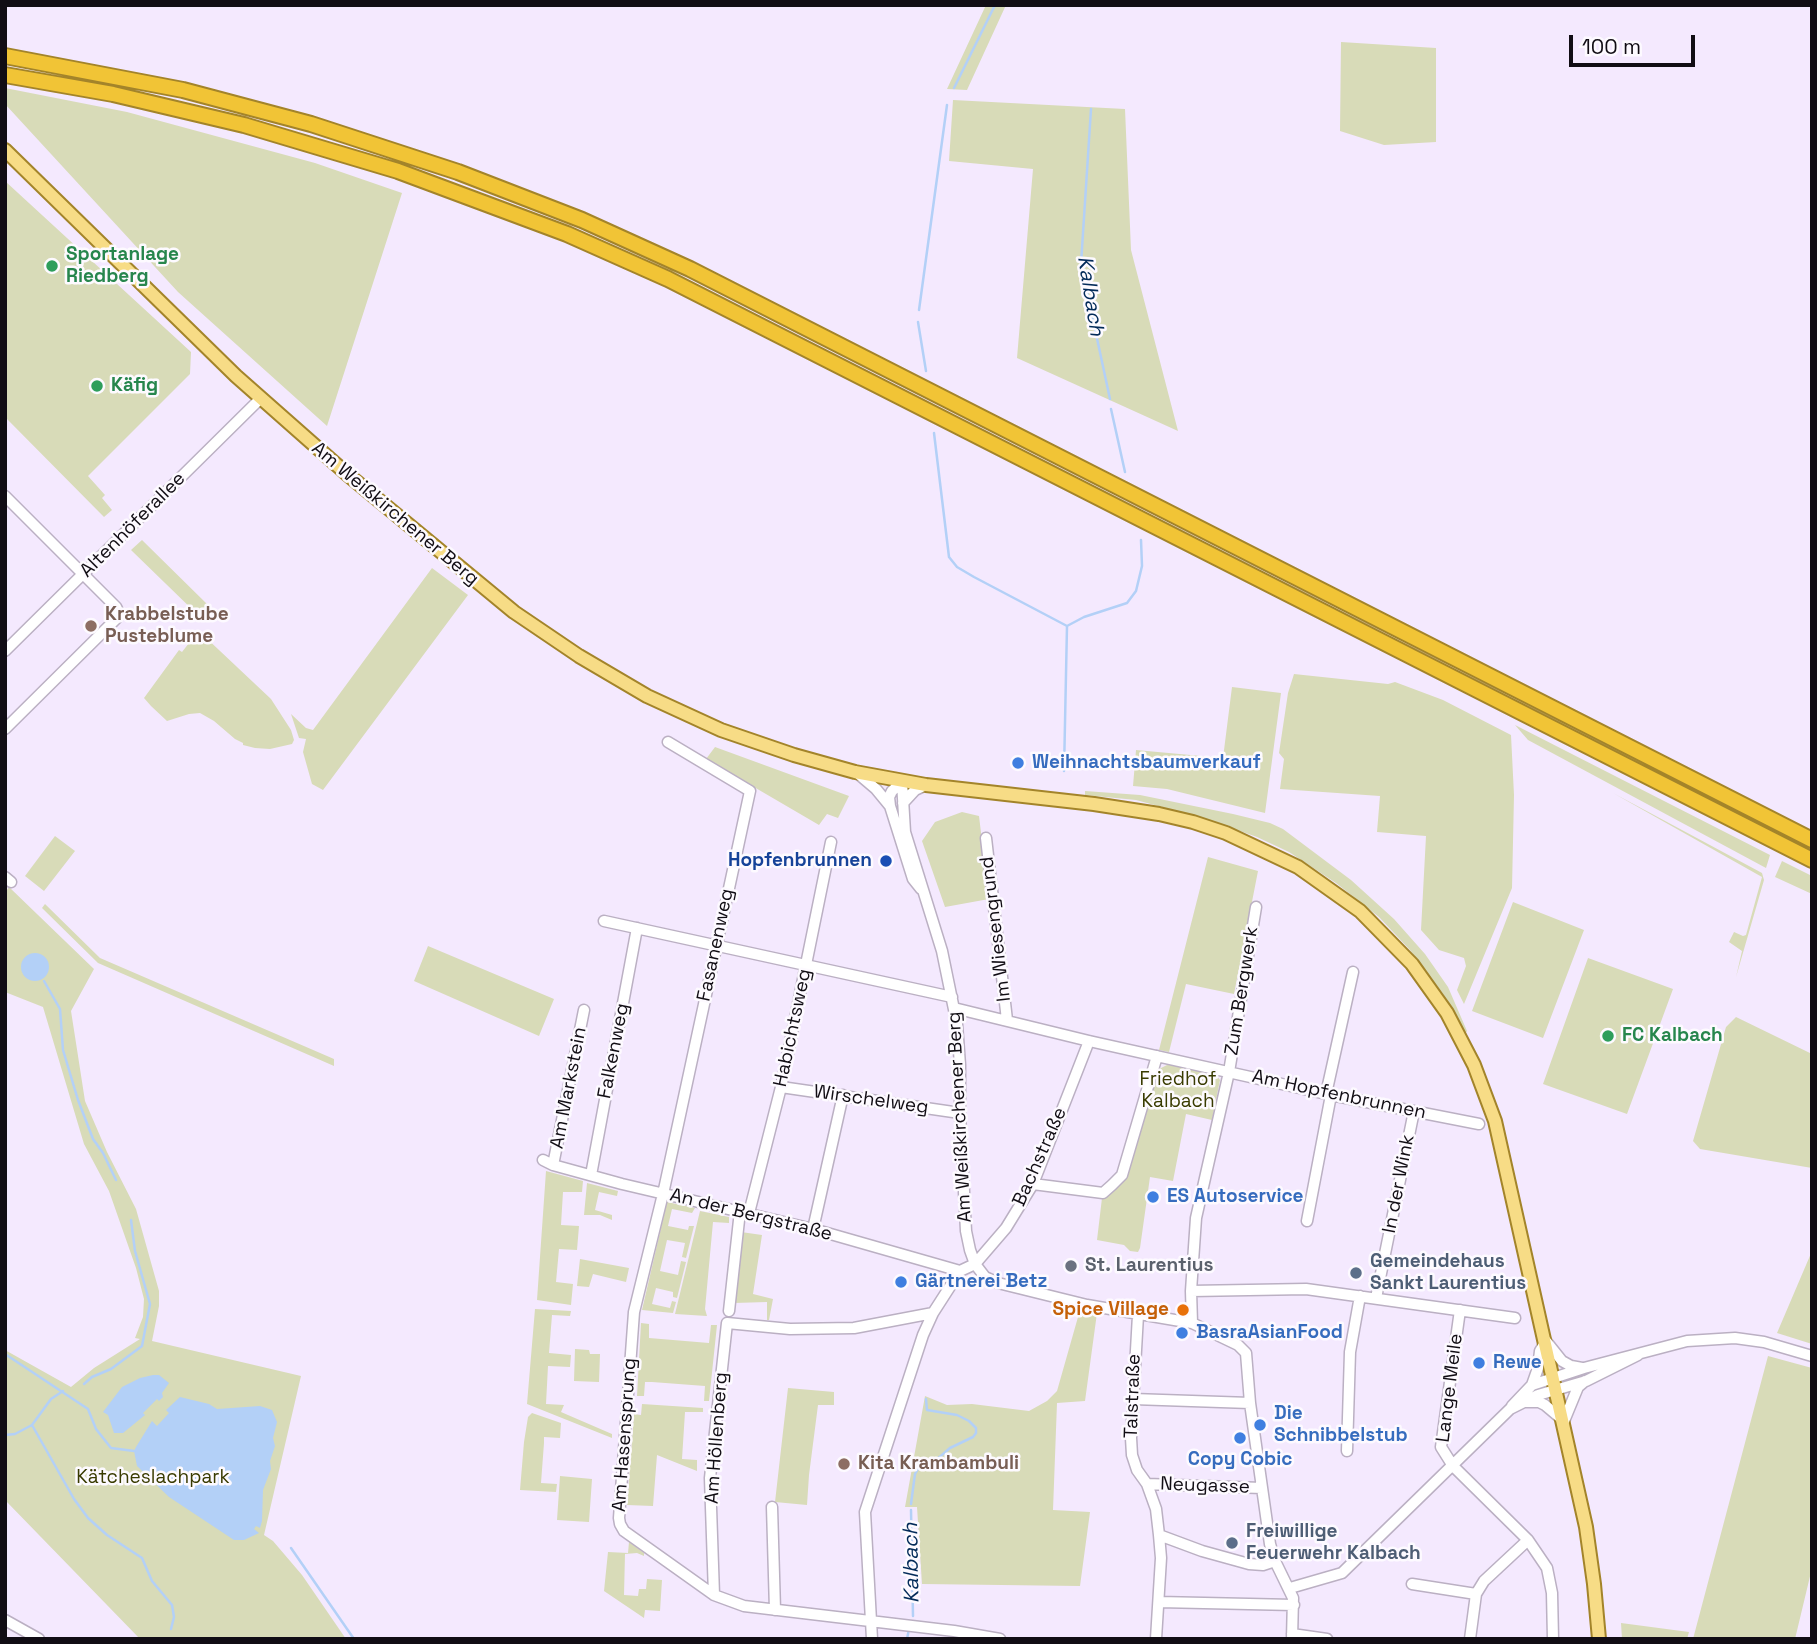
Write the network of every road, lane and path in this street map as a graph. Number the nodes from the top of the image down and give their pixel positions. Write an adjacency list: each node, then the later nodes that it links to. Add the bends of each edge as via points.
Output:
1 (5, 56): 16 (highway, via 116,75 298,120 458,172 582,220 702,275)
2 (5, 75): 18 (highway, via 113,94 289,138 440,186 567,234 677,283)
3 (5, 150): 4 (main road, Am Weißkirchener Berg)
4 (260, 399): 6 (street, Altenhöferallee); 10 (main road, Am Weißkirchener Berg, via 514,612 579,656 647,696 721,730)
5 (5, 496): 6 (street)
6 (83, 574): 7 (street, Altenhöferallee); 8 (street, via 116,607 117,618)
7 (5, 651)
8 (5, 729)
9 (668, 742): 23 (street, Fasanenweg, via 750,791)
10 (855, 772): 11 (main road, Am Weißkirchener Berg); 14 (street, Am Weißkirchener Berg)
11 (902, 782): 12 (main road); 13 (street, Am Weißkirchener Berg); 14 (street, via 892,791)
12 (926, 785): 13 (street); 57 (main road, via 1159,814 1226,833 1298,867 1360,911 1412,964 1447,1013 1474,1065 1503,1146)
13 (903, 803): 19 (street, Am Weißkirchener Berg, via 905,832)
14 (890, 806): 19 (street, Am Weißkirchener Berg, via 913,879)
15 (986, 838): 28 (street, Im Wiesengrund)
16 (1812, 839)
17 (831, 842): 24 (street, Habichtsweg)
18 (1812, 860)
19 (921, 889): 26 (street, Am Weißkirchener Berg)
20 (1256, 907): 31 (street, Zum Bergwerk)
21 (604, 921): 22 (street, Am Hopfenbrunnen)
22 (637, 928): 23 (street, Am Hopfenbrunnen); 40 (street, Falkenweg)
23 (716, 945): 24 (street, Am Hopfenbrunnen); 42 (street, Fasanenweg)
24 (807, 965): 26 (street, Am Hopfenbrunnen); 32 (street, Habichtsweg)
25 (1353, 972): 33 (street)
26 (953, 1002): 28 (street, Am Hopfenbrunnen); 36 (street, Am Weißkirchener Berg)
27 (584, 1010): 39 (street, Am Markstein)
28 (1007, 1020): 29 (street, Am Hopfenbrunnen)
29 (1089, 1041): 30 (street, Am Hopfenbrunnen); 41 (street, Bachstraße)
30 (1157, 1056): 31 (street, Am Hopfenbrunnen); 41 (street, via 1122,1175 1103,1193)
31 (1229, 1072): 33 (street, Am Hopfenbrunnen); 48 (street, Zum Bergwerk, via 1196,1218)
32 (781, 1087): 34 (street, Wirschelweg); 43 (street, Habichtsweg)
33 (1328, 1094): 35 (street, Am Hopfenbrunnen); 44 (street)
34 (843, 1095): 36 (street, Wirschelweg); 45 (street)
35 (1414, 1111): 37 (street, Am Hopfenbrunnen); 50 (street, In der Wink)
36 (960, 1113): 46 (street, Am Weißkirchener Berg, via 967,1231)
37 (1479, 1124)
38 (543, 1160): 39 (street, An der Bergstraße)
39 (553, 1165): 40 (street, An der Bergstraße)
40 (591, 1175): 42 (street, An der Bergstraße)
41 (1033, 1184): 46 (street, Bachstraße, via 1006,1228)
42 (663, 1194): 43 (street, An der Bergstraße); 80 (street, Am Hasensprung, via 634,1312 619,1518 624,1531)
43 (744, 1212): 45 (street, An der Bergstraße); 52 (street)
44 (1307, 1220)
45 (814, 1229): 47 (street, An der Bergstraße)
46 (975, 1264): 47 (street); 54 (street, via 985,1277 998,1283)
47 (960, 1271): 53 (street)
48 (1191, 1291): 49 (street, via 1306,1289); 56 (street, Zum Bergwerk)
49 (1360, 1296): 50 (street); 69 (street, via 1350,1352)
50 (1376, 1298): 51 (street)
51 (1460, 1310): 55 (street); 70 (street, Lange Meile, via 1440,1447)
52 (729, 1311)
53 (933, 1313): 80 (street, Am Höllenberg, via 854,1328 727,1324 710,1478); 85 (street, via 865,1512)
54 (1138, 1315): 56 (street); 64 (street, Talstraße)
55 (1515, 1318)
56 (1192, 1323): 66 (street, via 1246,1353)
57 (1546, 1341): 60 (street, via 1562,1361); 62 (street); 63 (main road)
58 (1637, 1355): 59 (street, via 1687,1341 1723,1338 1764,1342); 60 (street); 61 (street)
59 (1812, 1356)
60 (1584, 1368): 63 (street)
61 (1586, 1381): 63 (street); 68 (street, via 1578,1387)
62 (1532, 1385): 63 (street); 67 (street)
63 (1555, 1385): 65 (street); 68 (main road)
64 (1133, 1399): 66 (street); 71 (street, Talstraße, via 1132,1455)
65 (1523, 1402): 67 (street); 68 (street, via 1539,1402)
66 (1250, 1404): 72 (street)
67 (1510, 1409): 70 (street)
68 (1564, 1421): 94 (main road, via 1586,1527)
69 (1347, 1451)
70 (1453, 1466): 75 (street); 78 (street, Lange Meile, via 1342,1573)
71 (1147, 1484): 72 (street, Neugasse); 74 (street, Talstraße)
72 (1262, 1488): 76 (street)
73 (772, 1507): 83 (street)
74 (1159, 1535): 76 (street, via 1249,1564); 81 (street, Talstraße)
75 (1528, 1540): 79 (street); 93 (street, via 1547,1568)
76 (1275, 1561): 78 (street)
77 (1412, 1584): 79 (street)
78 (1290, 1588): 82 (street)
79 (1476, 1594): 92 (street)
80 (714, 1595): 83 (street, Am Hasensprung, via 744,1606)
81 (1159, 1602): 82 (street); 90 (street, Talstraße)
82 (1294, 1605): 86 (street)
83 (775, 1610): 85 (street, Am Hasensprung)
84 (5, 1620): 87 (street)
85 (872, 1621): 88 (street); 89 (street, Am Hasensprung)
86 (1292, 1636): 91 (street)
87 (39, 1639)
88 (872, 1639)
89 (1000, 1639)
90 (1156, 1639)
91 (1327, 1639)
92 (1470, 1639)
93 (1553, 1639)
94 (1599, 1639)

